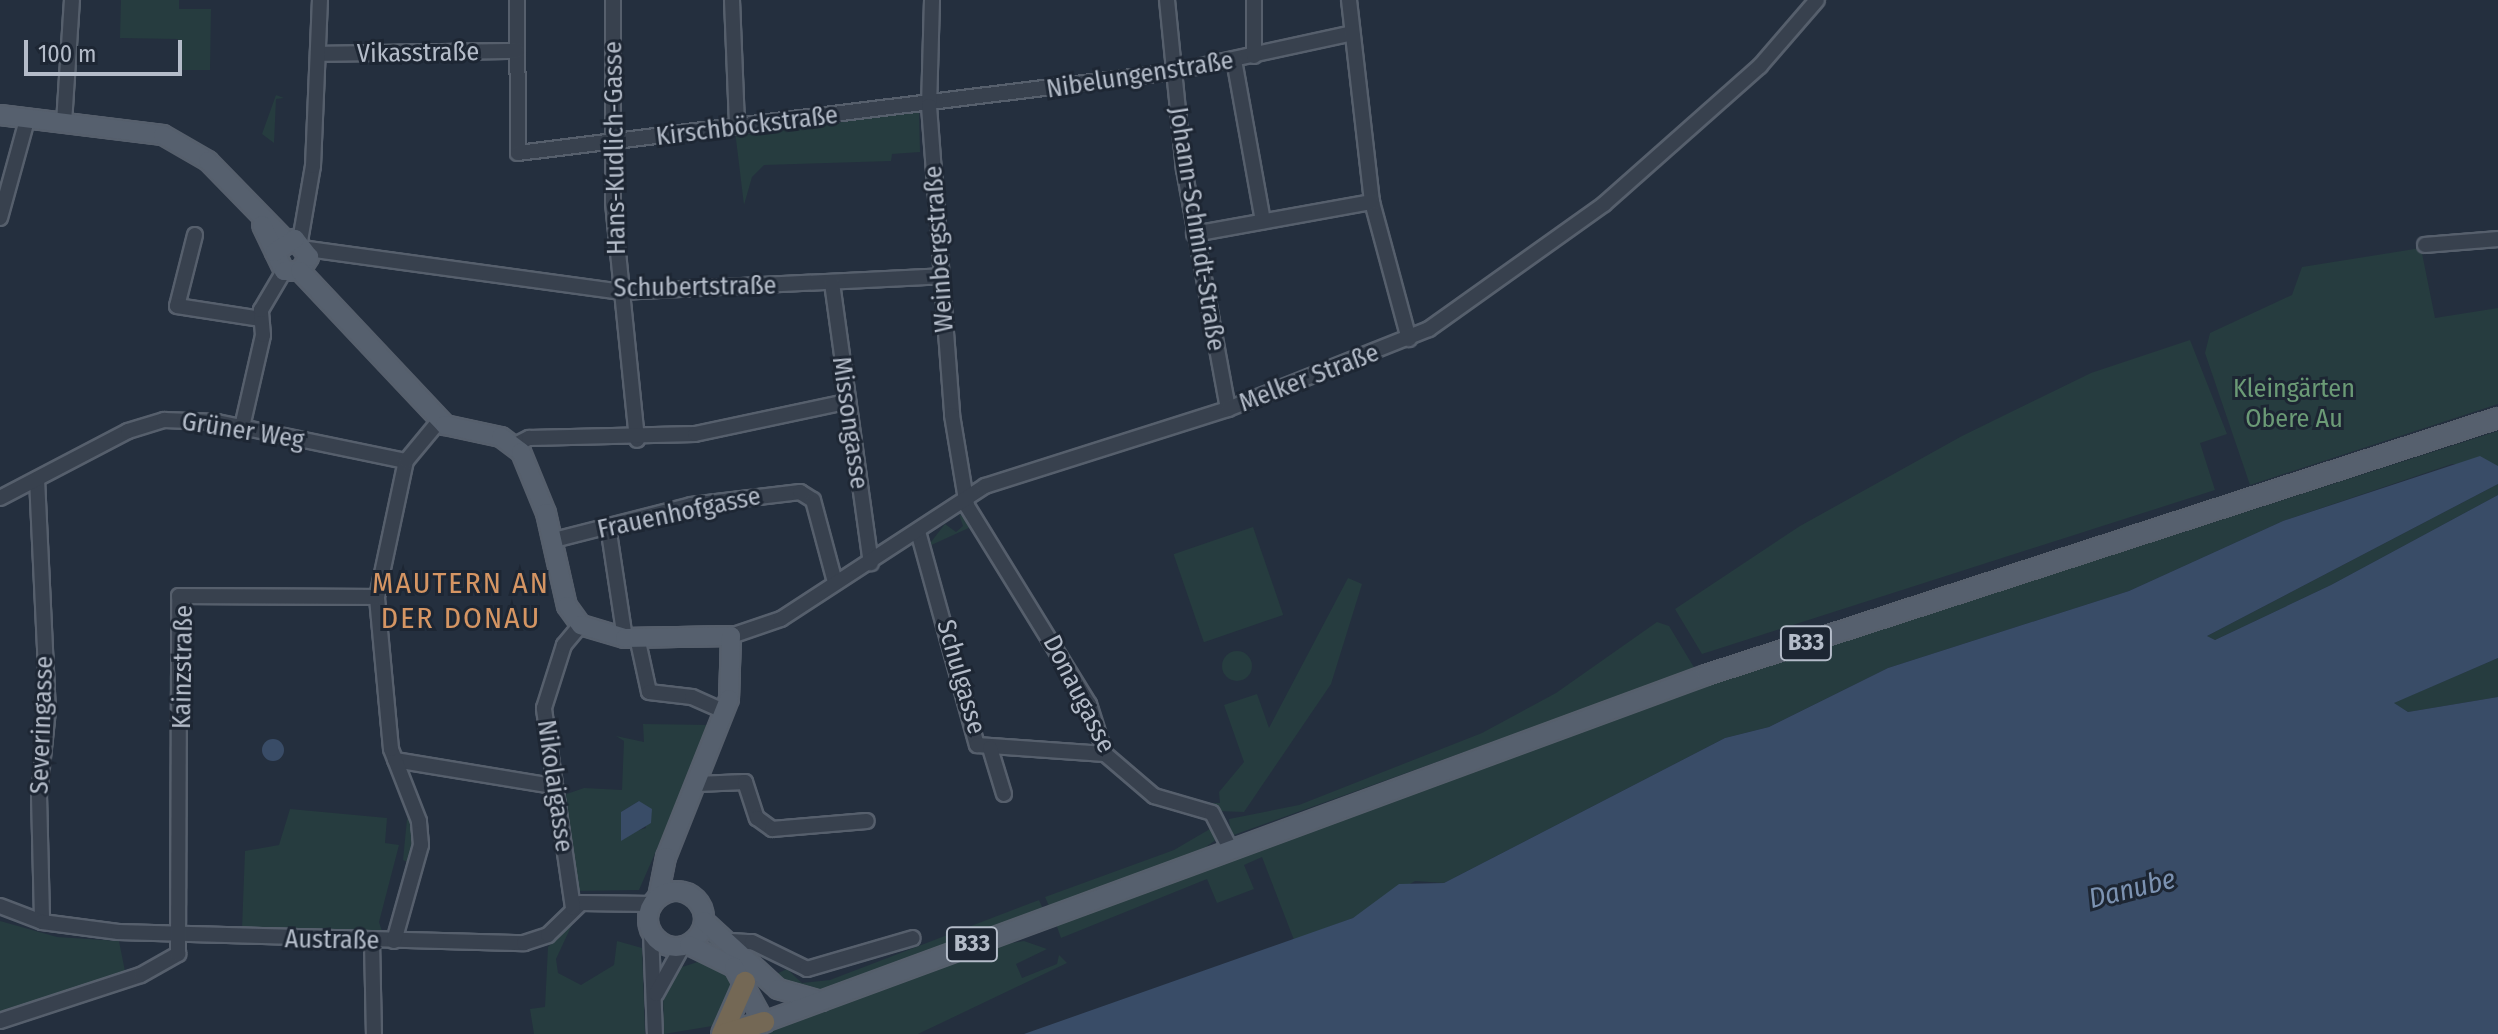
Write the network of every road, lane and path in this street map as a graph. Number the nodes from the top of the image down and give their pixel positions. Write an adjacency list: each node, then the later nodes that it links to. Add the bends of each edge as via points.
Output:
1 (72, 0): 20 (street)
2 (320, 0): 13 (street)
3 (517, 0): 12 (street)
4 (613, 0): 22 (street, Hans-Kudlich-Gasse)
5 (732, 0): 21 (street)
6 (932, 0): 17 (street, Weinbergstraße)
7 (1167, 0): 16 (street, Johann-Schmidt-Straße)
8 (1254, 0): 14 (street)
9 (1349, 0): 11 (street)
10 (1817, 0): 36 (street, Melker Straße, via 1760,66 1604,204)
11 (1349, 34): 14 (street, Nibelungenstraße); 23 (street)
12 (517, 51): 13 (street, Vikasstraße); 22 (street, Kirschböckstraße, via 518,153)
13 (318, 54): 30 (street, via 309,214)
14 (1254, 56): 15 (street, Nibelungenstraße)
15 (1234, 60): 16 (street, Nibelungenstraße); 25 (street)
16 (1173, 72): 17 (street, Nibelungenstraße); 26 (street, Johann-Schmidt-Straße)
17 (929, 106): 21 (street, Kirschböckstraße); 32 (street, Weinbergstraße)
18 (0, 115): 19 (main road)
19 (27, 120): 20 (main road); 24 (street)
20 (64, 123): 30 (main road, via 141,129 184,144)
21 (737, 127): 22 (street, Kirschböckstraße)
22 (614, 142): 34 (street, Hans-Kudlich-Gasse)
23 (1372, 202): 25 (street); 36 (street)
24 (0, 218)
25 (1263, 221): 26 (street)
26 (1194, 234): 38 (street, Johann-Schmidt-Straße)
27 (195, 235): 35 (street, via 177,306)
28 (2498, 239): 29 (street)
29 (2425, 245)
30 (292, 246): 31 (main road); 31 (main road); 34 (street, Schubertstraße)
31 (292, 271): 35 (street); 40 (main road)
32 (942, 276): 33 (street, Schubertstraße); 46 (street, Weinbergstraße)
33 (832, 283): 34 (street, Schubertstraße); 37 (street, Missongasse)
34 (620, 292): 42 (street, Hans-Kudlich-Gasse)
35 (261, 319): 41 (street)
36 (1409, 339): 38 (street, Melker Straße)
37 (846, 402): 42 (street, via 725,429); 51 (street, Missongasse)
38 (1228, 409): 46 (street, Melker Straße, via 1010,476)
39 (2498, 418): 65 (main road, B33, via 1706,675)
40 (440, 420): 43 (main road); 44 (street)
41 (242, 427): 44 (street, Grüner Weg); 45 (street, Grüner Weg, via 192,419 147,423)
42 (637, 440): 43 (street, via 529,438)
43 (515, 445): 50 (main road, via 535,478)
44 (406, 461): 53 (street)
45 (37, 479): 47 (street, Grüner Weg); 70 (street, Severingasse, via 48,710 39,795)
46 (967, 497): 49 (street, Melker Straße); 59 (street, Donaugasse, via 1089,704)
47 (0, 498)
48 (608, 526): 50 (street, Frauenhofgasse); 52 (street, Frauenhofgasse, via 749,495 800,492 813,500); 56 (street)
49 (919, 535): 51 (street, Melker Straße); 58 (street, Schulgasse, via 977,745)
50 (554, 540): 54 (main road, via 567,606)
51 (871, 563): 52 (street, Melker Straße)
52 (835, 582): 55 (street, Melker Straße, via 781,619)
53 (377, 597): 60 (street); 72 (street, Kainzstraße, via 179,596)
54 (581, 625): 56 (main road); 62 (street, Nikolaigasse, via 546,690)
55 (731, 636): 56 (main road); 57 (main road)
56 (631, 638): 57 (street, via 649,692 692,697)
57 (725, 712): 61 (main road)
58 (990, 748): 59 (street, Schulgasse); 63 (street)
59 (1105, 754): 65 (street, Donaugasse, via 1154,796 1212,813)
60 (395, 760): 62 (street); 75 (street, via 421,845)
61 (697, 784): 64 (street, via 745,782 757,818 772,829); 66 (main road)
62 (552, 786): 68 (street, Nikolaigasse)
63 (1004, 794)
64 (867, 821)
65 (1229, 847): 80 (main road, B33)
66 (662, 897): 68 (street, via 591,900); 69 (main road, via 696,901); 71 (main road)
67 (0, 906): 70 (street, Austraße)
68 (573, 908): 75 (street, Austraße, via 548,935 524,943)
69 (704, 921): 76 (main road); 77 (main road)
70 (42, 922): 72 (street, Austraße)
71 (651, 932): 77 (main road, via 664,945); 83 (street)
72 (179, 935): 74 (street, Austraße); 81 (street, via 171,963)
73 (913, 938): 78 (street, via 821,968 797,968)
74 (372, 941): 75 (street, Austraße); 84 (street)
75 (394, 941)
76 (730, 941): 78 (street, via 752,942); 79 (main road)
77 (686, 946): 79 (main road, via 723,957); 83 (street, via 660,975)
78 (774, 956): 79 (street)
79 (751, 978): 80 (main road); 82 (main road); 85 (highway, B33)
80 (824, 1001): 82 (main road, B33)
81 (0, 1021)
82 (764, 1022): 85 (highway, B33)
83 (654, 1023)
84 (374, 1034)
85 (723, 1034)

